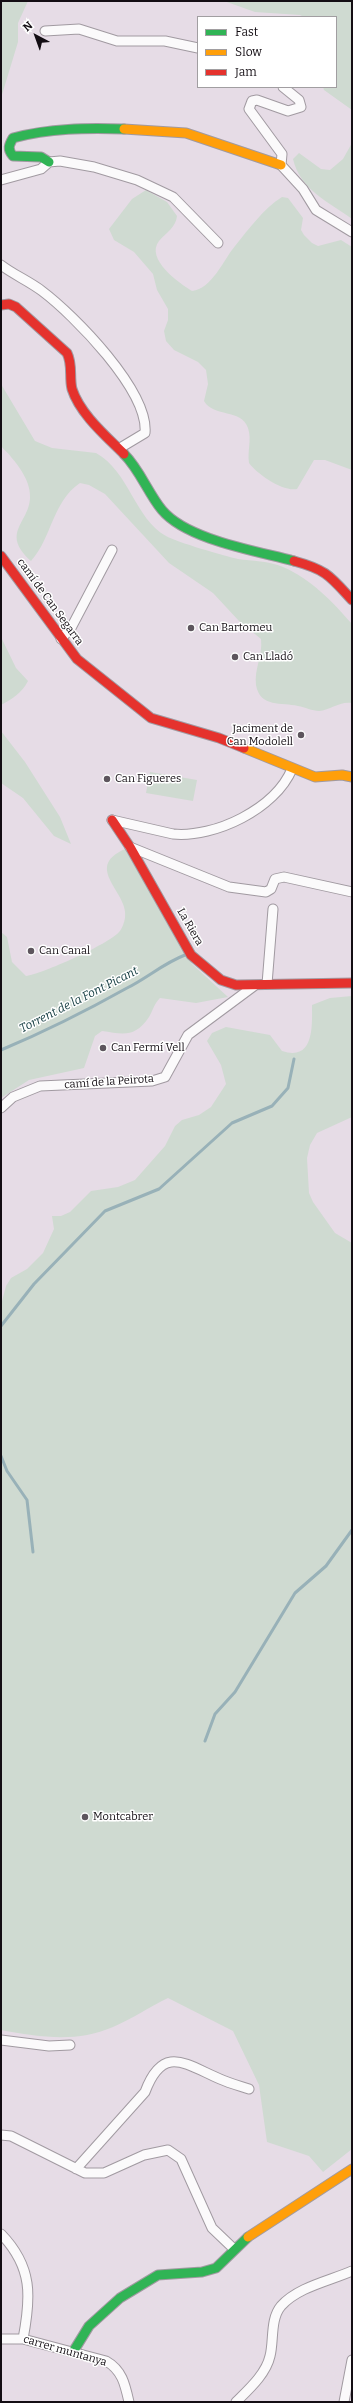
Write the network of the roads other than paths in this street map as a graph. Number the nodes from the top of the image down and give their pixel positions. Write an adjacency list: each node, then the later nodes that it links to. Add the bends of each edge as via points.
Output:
1 (45, 31): 2 (street, via 79,29 117,41 165,41)
2 (197, 48)
3 (284, 88): 5 (street, via 299,100 301,107 288,111 257,100 249,104 249,109 282,154)
4 (50, 162): 5 (street, via 41,157 13,156 9,151 9,145 13,138 22,135 68,128 153,129 186,133); 6 (street, via 41,169); 8 (street, via 60,161 94,167 137,180 173,197)
5 (281, 164): 7 (street, via 303,189 316,210)
6 (1, 180)
7 (352, 232)
8 (218, 243)
9 (1, 265): 11 (street, via 43,291 88,333 133,393 146,426 145,433)
10 (1, 305): 11 (street, via 9,304 16,307 67,353 71,361 72,388 78,402 102,432)
11 (120, 448): 14 (street, via 162,510 178,524 196,534 319,568)
12 (112, 550): 15 (street, via 71,628)
13 (1, 556): 15 (street, camí de Can Segarra)
14 (352, 600)
15 (61, 639): 16 (street, camí de Can Segarra, via 78,659 151,718 218,738)
16 (292, 769): 17 (street, camí de Can Segarra, via 315,777); 18 (street, La Riera, via 289,777 256,811 211,831 173,834 112,820)
17 (352, 777)
18 (130, 847): 19 (street, via 229,887 266,892 271,889 275,879 284,876); 23 (street, La Riera, via 191,954 221,980 236,986)
19 (352, 892)
20 (273, 909): 22 (street)
21 (352, 983): 22 (street, La Riera)
22 (267, 984): 23 (street, La Riera)
23 (254, 986): 24 (street, camí de la Peirota, via 188,1035 165,1077 152,1081 40,1086 13,1097)
24 (1, 1108)
25 (1, 2040): 26 (street, via 49,2046)
26 (70, 2045)
27 (249, 2089): 29 (street, via 220,2080 193,2065 170,2060 163,2063 149,2080 145,2092)
28 (1, 2135): 29 (street, via 11,2136)
29 (76, 2168): 32 (street, via 85,2173 104,2172 144,2155 168,2150 181,2159 212,2228)
30 (352, 2169): 32 (street, via 338,2181 295,2205)
31 (1, 2234): 35 (street, via 15,2249 26,2270 28,2313)
32 (234, 2248): 36 (street, via 224,2262 215,2268 158,2275 111,2305 87,2325)
33 (352, 2271): 39 (street, via 303,2290 281,2306 276,2313 267,2366)
34 (1, 2339): 35 (street, carrer muntanya)
35 (23, 2339): 36 (street, carrer muntanya)
36 (73, 2352): 38 (street, carrer muntanya, via 115,2366 121,2374)
37 (352, 2360): 40 (street)
38 (129, 2402)
39 (236, 2402)
40 (344, 2402)

